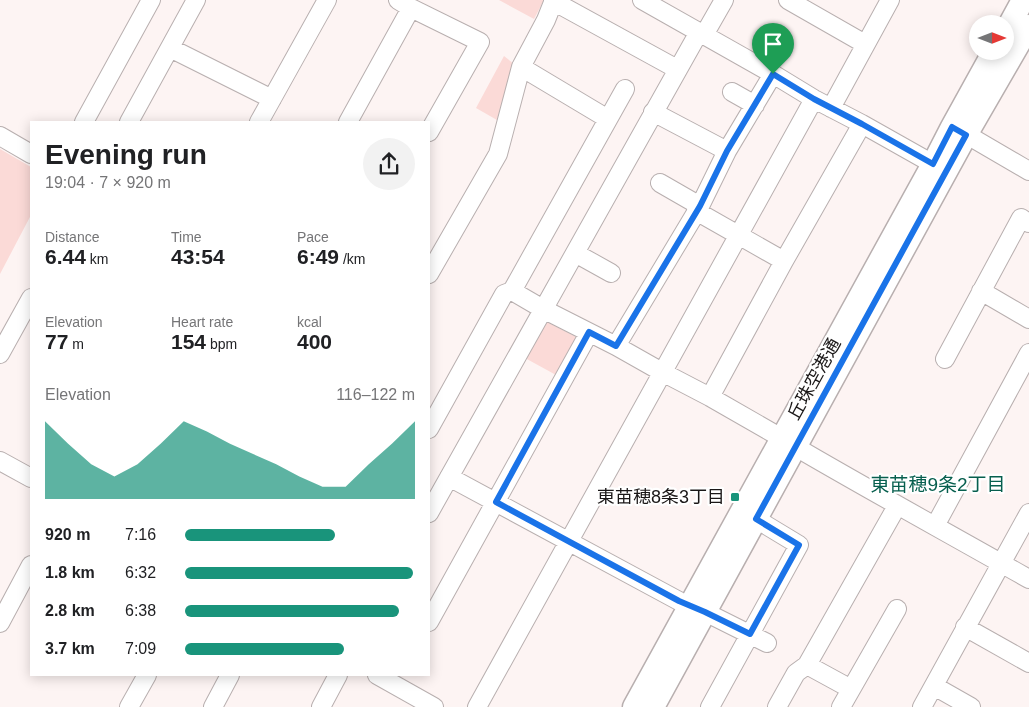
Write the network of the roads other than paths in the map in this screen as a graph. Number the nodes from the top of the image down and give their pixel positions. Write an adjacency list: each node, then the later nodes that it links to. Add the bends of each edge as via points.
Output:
1 (151, 0): 29 (street)
2 (196, 0): 16 (street)
3 (327, 0): 23 (street)
4 (553, 0): 18 (street); 19 (street)
5 (642, 0): 14 (street)
6 (724, 0): 14 (street)
7 (788, 0): 11 (street)
8 (890, 0): 15 (street)
9 (1023, 0): 12 (main road)
10 (405, 4): 32 (street); 34 (street, via 480,42)
11 (806, 4): 15 (street)
12 (1014, 16)
13 (1029, 26): 35 (main road, 丘珠空港通)
14 (701, 33): 19 (street); 20 (street)
15 (865, 44): 26 (street)
16 (170, 48): 23 (street); 30 (street)
17 (990, 60): 35 (main road, 丘珠空港通)
18 (521, 67): 28 (street); 47 (street, via 498,154)
19 (677, 69): 27 (street)
20 (773, 74): 24 (street); 25 (street)
21 (625, 89): 28 (street)
22 (732, 92): 25 (street)
23 (272, 99): 31 (street)
24 (814, 99): 26 (street); 44 (street)
25 (755, 105): 37 (street)
26 (831, 108): 33 (street)
27 (653, 112): 37 (street); 45 (street)
28 (608, 119): 49 (street)
29 (85, 121)
30 (129, 121)
31 (260, 121)
32 (348, 121)
33 (862, 124): 39 (street); 46 (street)
34 (430, 130)
35 (959, 131): 39 (main road, 丘珠空港通); 40 (street); 62 (main road, 丘珠空港通)
36 (0, 136): 38 (street)
37 (727, 151): 42 (street)
38 (30, 153)
39 (933, 164): 62 (main road, 丘珠空港通)
40 (1029, 171)
41 (660, 183): 42 (street)
42 (698, 208): 44 (street); 55 (street)
43 (1029, 223): 50 (street, via 1020,218)
44 (738, 235): 46 (street); 59 (street)
45 (575, 253): 48 (street); 52 (street)
46 (784, 261): 60 (street)
47 (430, 272)
48 (611, 273)
49 (512, 291): 52 (street); 61 (street, via 504,294)
50 (981, 291): 53 (street); 58 (street)
51 (30, 300): 57 (street)
52 (542, 308): 54 (street); 65 (street)
53 (1029, 319)
54 (589, 332): 55 (street); 66 (street)
55 (616, 346): 59 (street)
56 (1029, 353): 71 (street)
57 (0, 354)
58 (945, 359)
59 (662, 372): 60 (street); 72 (street)
60 (710, 397): 62 (street)
61 (430, 427)
62 (789, 442): 67 (street); 70 (main road, 丘珠空港通); 76 (main road, 丘珠空港通)
63 (0, 461): 64 (street)
64 (30, 477)
65 (449, 477): 66 (street); 68 (street)
66 (496, 502): 72 (street); 78 (street)
67 (897, 506): 71 (street); 84 (street)
68 (430, 511)
69 (1029, 514): 73 (street)
70 (756, 519): 76 (main road, 丘珠空港通); 81 (street, via 799,545)
71 (935, 526): 73 (street)
72 (569, 541): 76 (street, via 679,601); 95 (street)
73 (1001, 563): 75 (street); 80 (street)
74 (30, 567): 79 (street)
75 (1029, 579)
76 (698, 608): 81 (street); 96 (main road, 丘珠空港通); 97 (main road, 丘珠空港通)
77 (897, 609): 90 (street)
78 (430, 620)
79 (0, 622)
80 (966, 627): 83 (street); 89 (street)
81 (750, 634): 82 (street); 98 (street)
82 (767, 643)
83 (1029, 663)
84 (808, 665): 90 (street); 99 (street, via 796,673)
85 (146, 676): 91 (street)
86 (229, 676): 92 (street)
87 (337, 676): 93 (street)
88 (379, 676): 94 (street)
89 (934, 686): 101 (street); 102 (street)
90 (851, 689): 100 (street)
91 (129, 707)
92 (212, 707)
93 (320, 707)
94 (434, 707)
95 (477, 707)
96 (634, 707)
97 (653, 707)
98 (710, 707)
99 (777, 707)
100 (841, 707)
101 (922, 707)
102 (971, 707)

